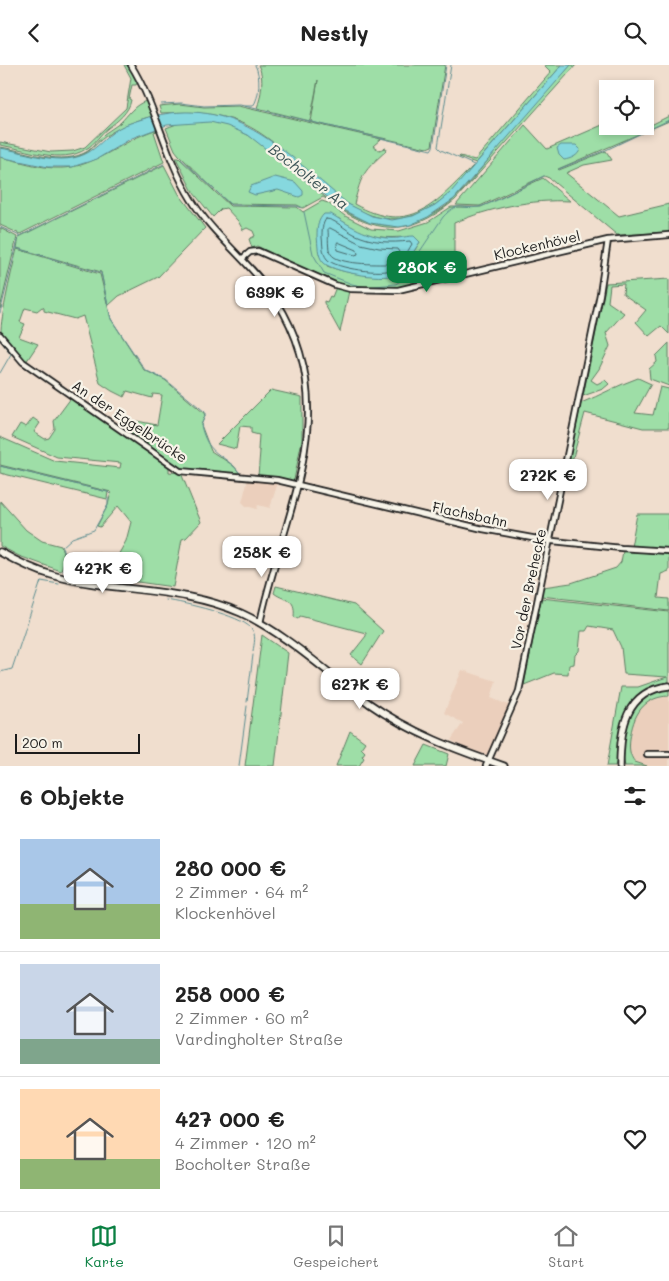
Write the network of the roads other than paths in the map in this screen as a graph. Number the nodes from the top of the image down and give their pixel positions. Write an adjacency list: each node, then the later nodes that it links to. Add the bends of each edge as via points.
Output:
1 (131, 65): 4 (street, via 154,114 175,172 192,201)
2 (669, 235): 3 (street, Klockenhövel)
3 (608, 239): 4 (street, Klockenhövel, via 398,291 358,290 335,285 258,251); 7 (street, Vor der Brehecke, via 600,294)
4 (243, 258): 6 (street, via 281,308 300,353 307,382 309,414)
5 (0, 335): 6 (street, An der Eggelbrücke, via 23,362 180,471)
6 (298, 484): 7 (street, Flachsbahn, via 484,529); 10 (street)
7 (550, 540): 8 (street, Flachsbahn); 14 (street, Vor der Brehecke, via 518,697)
8 (669, 551)
9 (0, 552): 10 (main road, via 50,575 188,596 218,604)
10 (260, 623): 14 (main road, via 392,719)
11 (669, 686): 16 (main road, via 646,693 630,708 625,722)
12 (647, 754): 13 (street)
13 (669, 755)
14 (487, 763): 15 (main road)
15 (504, 766)
16 (620, 766)

